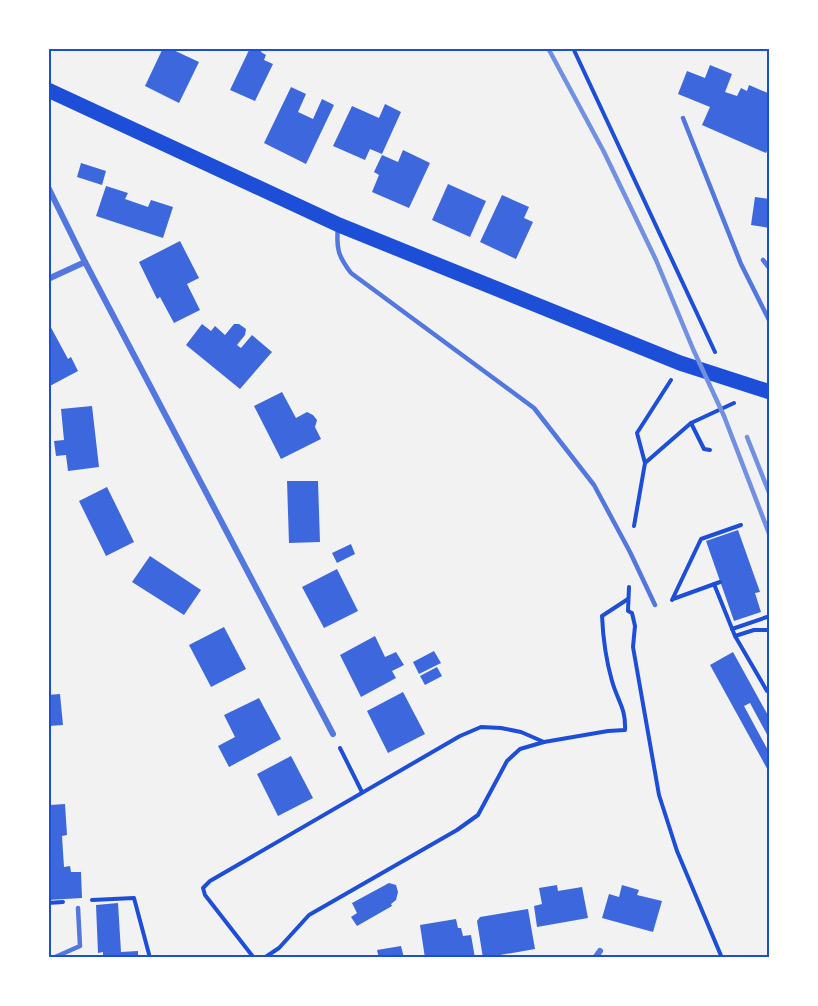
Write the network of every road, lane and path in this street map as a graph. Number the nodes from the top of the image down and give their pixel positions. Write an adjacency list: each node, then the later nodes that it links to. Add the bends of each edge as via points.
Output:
1 (573, 48): 11 (path)
2 (48, 90): 5 (main road)
3 (683, 118): 10 (lane, via 741,264)
4 (48, 187): 7 (street)
5 (339, 225): 12 (main road); 19 (lane, via 340,257 351,273 534,408 594,485)
6 (763, 260): 8 (lane)
7 (85, 262): 9 (street); 30 (street)
8 (770, 269)
9 (48, 279)
10 (770, 322)
11 (715, 352)
12 (680, 363): 13 (main road); 17 (path, via 637,433)
13 (770, 392)
14 (735, 403): 15 (path)
15 (691, 423): 16 (path, via 704,449); 17 (path)
16 (711, 450)
17 (645, 464): 19 (path)
18 (741, 525): 23 (path, via 701,539)
19 (630, 552): 22 (path); 24 (lane)
20 (720, 582): 21 (path)
21 (714, 584): 23 (path); 26 (path)
22 (628, 599): 31 (path, via 602,616 604,642 613,683 626,714 626,730); 43 (path, via 659,795 677,851)
23 (672, 600): 24 (path)
24 (655, 605)
25 (770, 616): 26 (path)
26 (732, 629): 28 (path)
27 (770, 630): 28 (path)
28 (735, 636): 29 (path)
29 (767, 691)
30 (333, 734): 32 (path)
31 (544, 742): 32 (path, via 521,732 481,728); 41 (path, via 520,749 507,761 478,815 309,915 279,948)
32 (362, 792): 40 (path, via 210,880 203,888 205,896)
33 (91, 901): 39 (path, via 134,898)
34 (69, 902): 35 (path)
35 (48, 903)
36 (78, 908): 38 (lane, via 80,945)
37 (600, 951): 42 (street)
38 (53, 958)
39 (150, 958)
40 (254, 958)
41 (264, 958)
42 (595, 958)
43 (722, 958)

